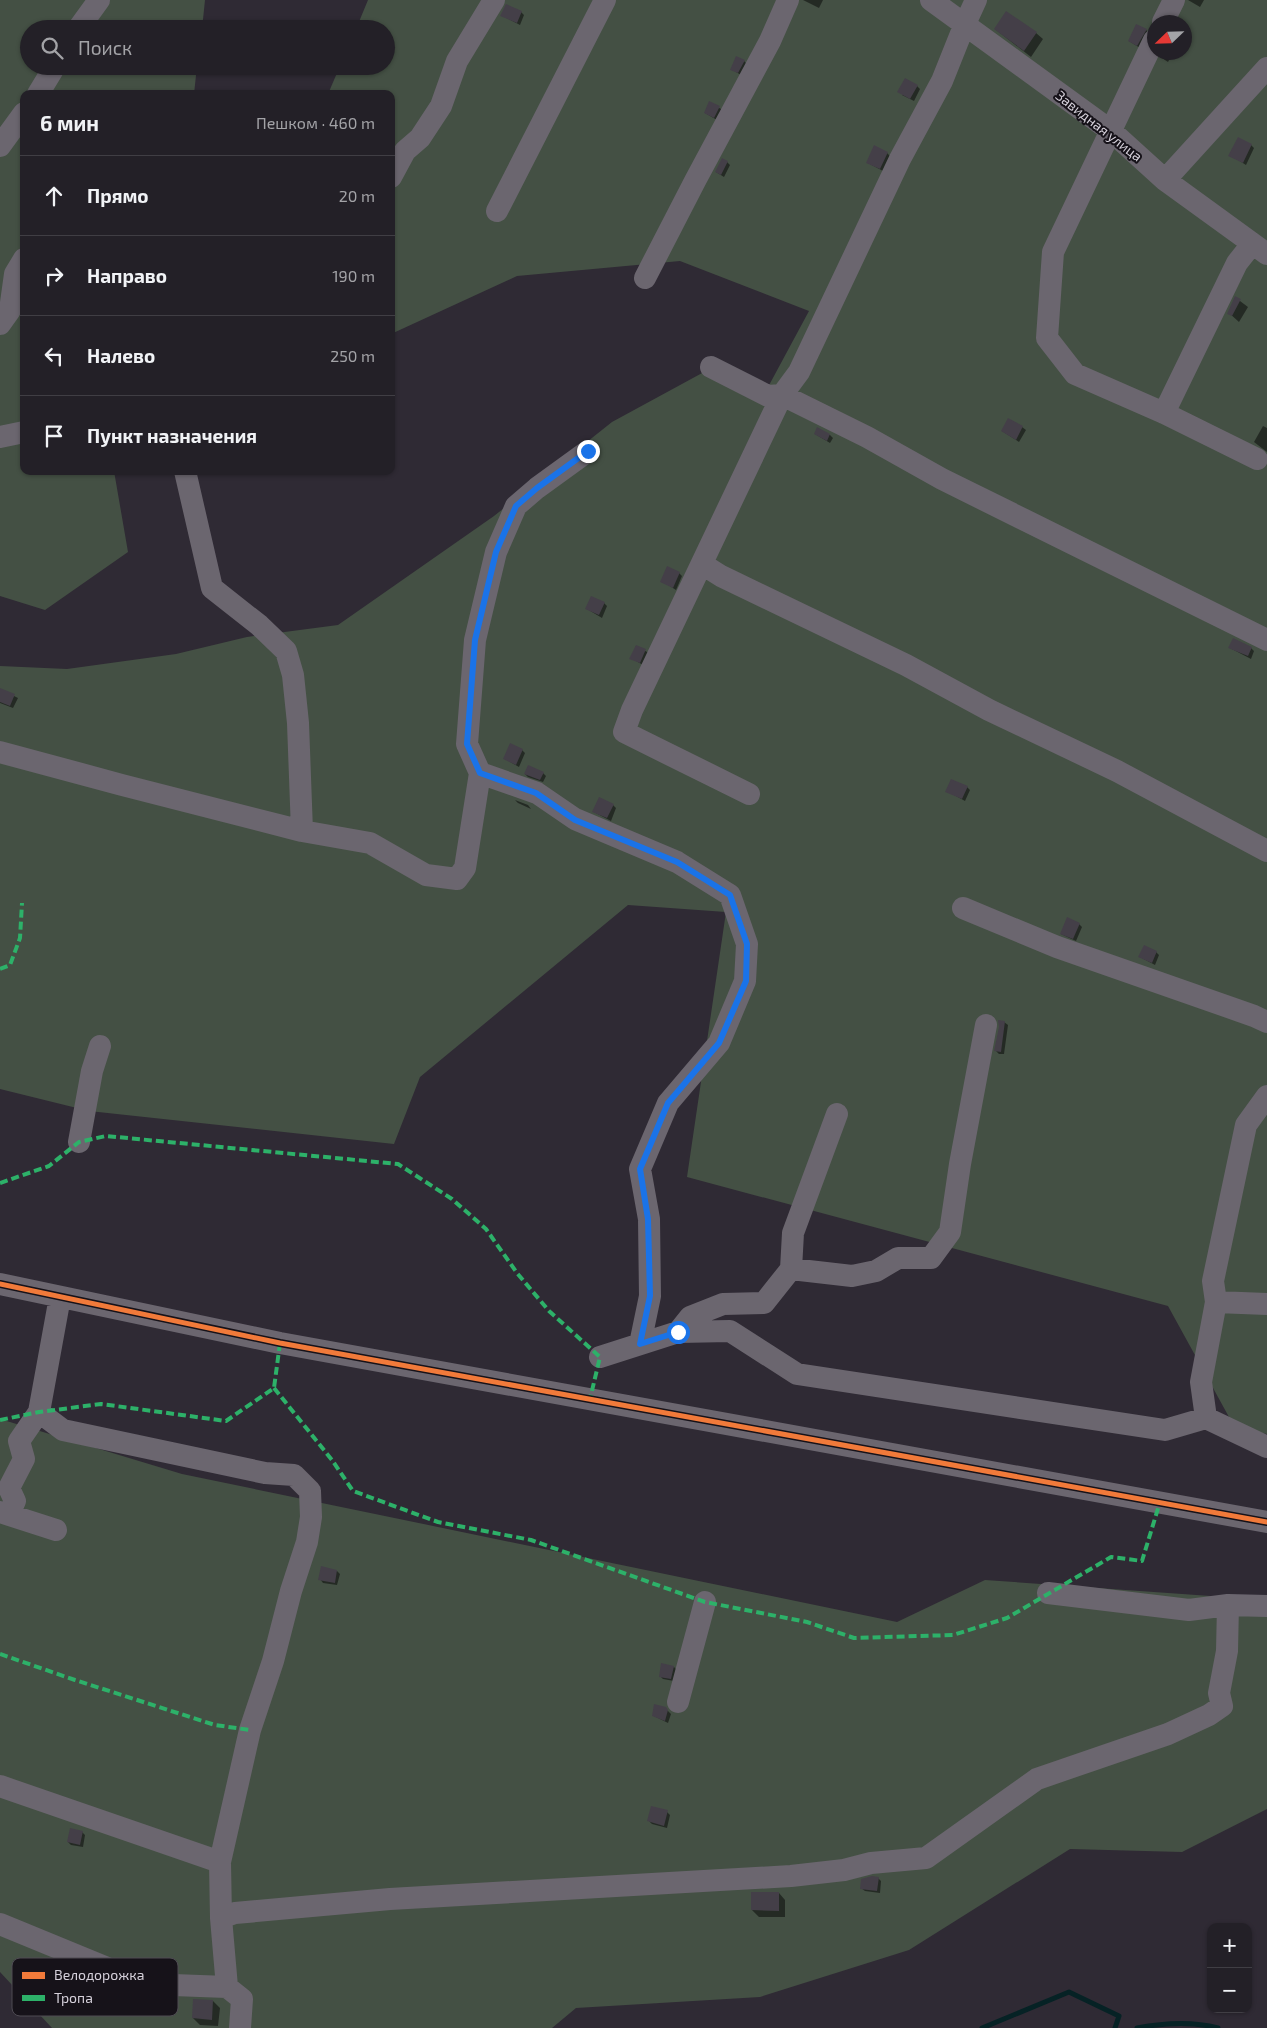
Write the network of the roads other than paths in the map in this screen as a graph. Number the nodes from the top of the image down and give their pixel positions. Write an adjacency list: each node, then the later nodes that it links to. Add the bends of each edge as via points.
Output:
1 (99, 0): 9 (street)
2 (494, 0): 18 (street, via 458,61 441,106)
3 (605, 0): 20 (street)
4 (788, 0): 23 (street, via 770,41)
5 (931, 0): 10 (street, Завидная улица)
6 (976, 0): 10 (street)
7 (1174, 0): 8 (street)
8 (1166, 15)
9 (85, 20)
10 (964, 26): 16 (street, Завидная улица); 26 (street, via 942,81 900,159 798,372)
11 (1147, 55): 16 (street)
12 (1267, 68): 19 (street)
13 (50, 75): 14 (street)
14 (40, 90)
15 (20, 118): 17 (street)
16 (1111, 132): 19 (street, Завидная улица); 27 (street, via 1052,252 1047,338 1075,374)
17 (0, 146)
18 (395, 170)
19 (1165, 180): 21 (street, Завидная улица)
20 (497, 212)
21 (1260, 249): 27 (street, via 1236,263)
22 (20, 265): 24 (street, via 14,274 10,310)
23 (645, 278)
24 (0, 324)
25 (711, 368): 26 (street, via 768,396)
26 (782, 395): 31 (street); 32 (street, via 942,479)
27 (1164, 413): 29 (street)
28 (588, 451): 34 (street, via 516,506 496,552 475,640 467,744)
29 (1257, 459)
30 (186, 475): 36 (street, via 212,588 286,651 294,675)
31 (702, 564): 35 (street, via 624,732); 37 (street, via 989,710 1117,771)
32 (1267, 640)
33 (0, 752): 36 (street)
34 (480, 773): 36 (street, via 465,868 457,879 426,875 370,843); 51 (street, via 536,793 575,820 677,862 730,895 747,944 746,981 719,1043 668,1103 640,1169 648,1219 650,1296)
35 (749, 794)
36 (302, 831)
37 (1267, 851)
38 (962, 908): 39 (street, via 1057,947)
39 (1267, 1022)
40 (986, 1025): 45 (street, via 950,1232 931,1258 898,1258 876,1271 852,1276)
41 (100, 1046): 44 (street)
42 (1267, 1096): 48 (street, via 1246,1125 1213,1281)
43 (837, 1114): 45 (street, via 793,1233)
44 (79, 1142)
45 (790, 1269): 50 (street, via 764,1303 723,1304 690,1317)
46 (0, 1284): 47 (street)
47 (60, 1297): 53 (street); 57 (street, via 280,1343)
48 (1216, 1302): 49 (street); 54 (street, via 1201,1382)
49 (1267, 1304)
50 (678, 1332): 51 (street); 54 (street, via 730,1331 797,1374 1164,1430)
51 (640, 1344): 52 (street)
52 (600, 1357)
53 (39, 1412): 56 (street, via 19,1441 24,1459 9,1488 15,1501); 65 (street, via 63,1430 265,1472 294,1475 310,1491 312,1517 307,1542 250,1730)
54 (1206, 1418): 55 (street)
55 (1267, 1447)
56 (4, 1513): 58 (street)
57 (1267, 1522)
58 (56, 1530)
59 (1048, 1593): 61 (street, via 1189,1610)
60 (704, 1602): 63 (street)
61 (1228, 1605): 62 (street); 66 (street, via 1227,1651 1219,1693 1222,1706 1168,1734 1037,1779 926,1858 791,1876 390,1899 235,1913)
62 (1267, 1606)
63 (678, 1702)
64 (0, 1786): 65 (street)
65 (220, 1862): 66 (street)
66 (221, 1918): 70 (street)
67 (0, 1924): 68 (street)
68 (83, 1958)
69 (178, 1985): 70 (street)
70 (226, 1987): 71 (street, via 242,2000)
71 (240, 2028)

